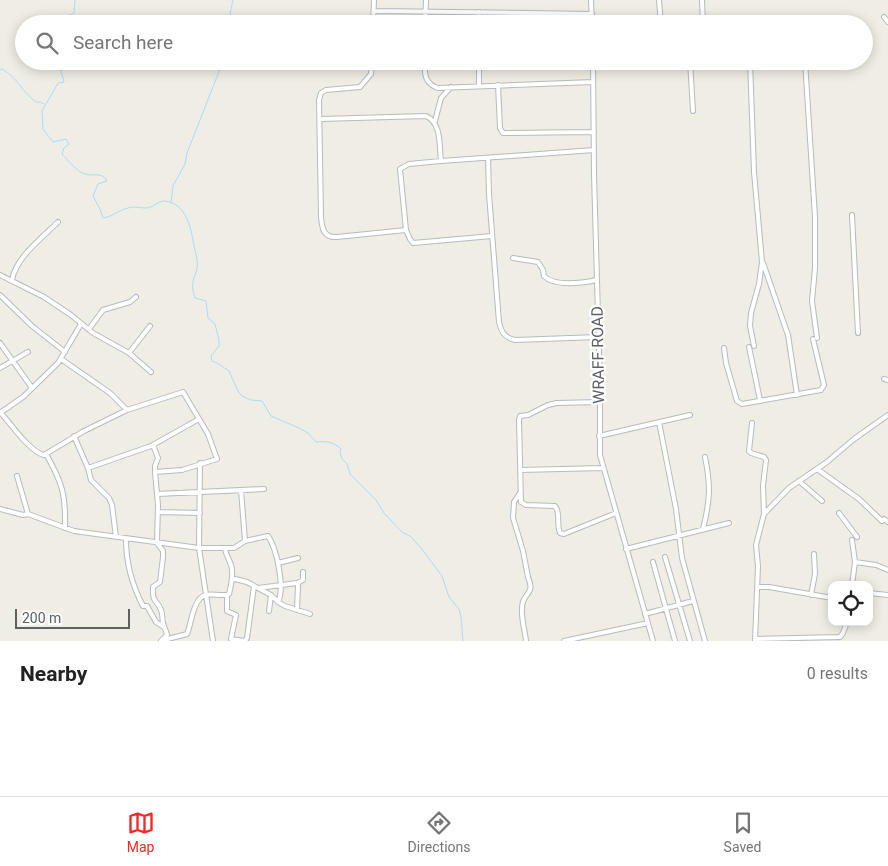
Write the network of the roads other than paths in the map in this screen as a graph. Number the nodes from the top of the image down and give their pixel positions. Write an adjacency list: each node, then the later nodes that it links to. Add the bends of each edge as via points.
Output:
1 (374, 0): 6 (street)
2 (426, 0): 7 (street)
3 (591, 0): 9 (street)
4 (659, 0): 12 (street)
5 (702, 0): 13 (street)
6 (374, 11): 7 (street); 10 (street)
7 (426, 12): 8 (street); 11 (street)
8 (479, 12): 9 (street)
9 (592, 14)
10 (374, 15)
11 (426, 15)
12 (660, 15)
13 (703, 15)
14 (884, 17): 15 (street)
15 (888, 22)
16 (371, 70): 30 (street, via 360,88 322,93)
17 (424, 70): 26 (street, via 429,84 438,88)
18 (479, 70): 25 (street)
19 (593, 70): 23 (street, WRAFF ROAD)
20 (691, 70): 27 (street)
21 (750, 70): 41 (street, via 754,172)
22 (806, 70): 62 (street, via 815,217 812,301 824,384 821,390)
23 (593, 82): 24 (street); 32 (street, WRAFF ROAD)
24 (498, 85): 25 (street); 32 (street, via 503,133)
25 (479, 86): 26 (street)
26 (450, 87): 28 (street, via 441,98)
27 (693, 112)
28 (436, 114): 29 (street); 31 (street)
29 (429, 117): 30 (street); 31 (street)
30 (320, 119): 38 (street, via 321,217 325,234 337,237)
31 (435, 121): 35 (street)
32 (594, 132): 33 (street, WRAFF ROAD)
33 (594, 150): 34 (street); 44 (street, WRAFF ROAD)
34 (488, 158): 35 (street); 39 (street)
35 (441, 161): 38 (street, via 409,164 400,169)
36 (852, 215): 50 (street)
37 (58, 222): 43 (street, via 24,257)
38 (406, 230): 39 (street, via 413,243)
39 (492, 236): 51 (street, via 499,322 505,336 514,340)
40 (513, 258): 44 (street, via 538,262 544,276 555,283)
41 (762, 261): 62 (street, via 788,335); 63 (street, via 750,326)
42 (0, 275): 43 (street)
43 (12, 280): 47 (street, via 44,297)
44 (597, 280): 51 (street, WRAFF ROAD)
45 (0, 295): 55 (street)
46 (136, 297): 49 (street, via 100,312)
47 (81, 324): 49 (street); 55 (street)
48 (150, 326): 56 (street)
49 (89, 329): 56 (street)
50 (858, 333)
51 (598, 337): 64 (street, WRAFF ROAD)
52 (0, 344): 57 (street)
53 (724, 348): 63 (street, via 737,401 742,404)
54 (28, 352): 57 (street)
55 (65, 352): 58 (street)
56 (129, 353): 60 (street)
57 (12, 360): 59 (street); 61 (street)
58 (61, 360): 61 (street); 65 (street, via 110,393)
59 (0, 368)
60 (151, 372)
61 (32, 388): 66 (street)
62 (798, 395): 63 (street)
63 (760, 400)
64 (600, 402): 73 (street, WRAFF ROAD); 81 (street, via 557,403 520,416)
65 (127, 410): 69 (street, via 182,391); 72 (street)
66 (0, 413): 75 (street, via 34,450)
67 (690, 415): 70 (street)
68 (888, 415): 80 (street)
69 (199, 419): 74 (street); 77 (street, via 217,459)
70 (659, 422): 73 (street); 102 (street)
71 (752, 424): 97 (street, via 749,451 766,460)
72 (74, 436): 75 (street); 78 (street)
73 (599, 436): 79 (street, WRAFF ROAD)
74 (153, 445): 78 (street); 82 (street, via 158,458)
75 (46, 454): 100 (street, via 64,493)
76 (705, 457): 101 (street, via 710,501)
77 (200, 464): 82 (street, via 182,470); 87 (street)
78 (88, 468): 103 (street, via 92,480 112,505)
79 (603, 468): 81 (street); 94 (street, WRAFF ROAD)
80 (817, 469): 84 (street); 98 (street)
81 (520, 470): 88 (street)
82 (155, 472): 89 (street)
83 (17, 476): 96 (street)
84 (799, 481): 90 (street); 97 (street)
85 (264, 489): 86 (street)
86 (242, 490): 87 (street); 107 (street)
87 (200, 493): 89 (street); 93 (street)
88 (521, 493): 94 (street, via 523,504 555,506 558,528 564,534); 148 (street, via 514,502 513,514 531,585 522,607)
89 (157, 494): 92 (street)
90 (822, 502)
91 (0, 509): 96 (street)
92 (158, 512): 93 (street); 108 (street)
93 (200, 513): 109 (street)
94 (616, 513): 111 (street, WRAFF ROAD)
95 (839, 513): 104 (street)
96 (28, 514): 100 (street)
97 (764, 514): 125 (street, via 756,545)
98 (885, 520)
99 (729, 523): 101 (street)
100 (65, 528): 103 (street)
101 (703, 529): 102 (street)
102 (680, 536): 111 (street); 133 (street, via 684,569)
103 (116, 537): 105 (street)
104 (857, 537)
105 (126, 539): 108 (street); 143 (street, via 126,557 138,597 156,622)
106 (852, 540): 116 (street)
107 (245, 541): 110 (street, via 236,548); 117 (street, via 269,536)
108 (157, 543): 109 (street); 143 (street, via 163,557 160,582 153,587 152,596 161,608)
109 (199, 548): 110 (street); 127 (street)
110 (225, 549): 120 (street)
111 (626, 549): 140 (street, WRAFF ROAD)
112 (814, 554): 131 (street)
113 (665, 557): 135 (street)
114 (298, 558): 117 (street)
115 (653, 562): 136 (street)
116 (855, 562): 118 (street); 121 (street)
117 (278, 563): 123 (street)
118 (888, 570)
119 (302, 572): 122 (street, via 303,580)
120 (233, 580): 124 (street); 128 (street)
121 (853, 581)
122 (297, 583): 123 (street); 137 (street)
123 (280, 584): 124 (street); 134 (street)
124 (256, 587): 128 (street, via 245,641 231,639 236,615 227,611); 129 (street)
125 (757, 587): 131 (street); 145 (street)
126 (873, 593): 130 (street)
127 (206, 595): 128 (street); 146 (street, via 197,603 187,634); 147 (street)
128 (227, 595)
129 (271, 595): 134 (street); 138 (street)
130 (888, 595)
131 (811, 596): 132 (street)
132 (828, 598)
133 (693, 601): 135 (street); 153 (street)
134 (278, 602): 137 (street)
135 (678, 605): 136 (street); 152 (street)
136 (665, 608): 140 (street); 151 (street)
137 (297, 610): 139 (street)
138 (268, 611)
139 (310, 614)
140 (646, 614): 141 (street, WRAFF ROAD)
141 (648, 623): 149 (street); 150 (street, WRAFF ROAD)
142 (846, 626): 144 (street)
143 (166, 628): 146 (street, via 167,635)
144 (841, 639): 145 (street)
145 (755, 640)
146 (162, 641)
147 (213, 641)
148 (526, 641)
149 (564, 641)
150 (653, 641)
151 (675, 641)
152 (690, 641)
153 (705, 641)

